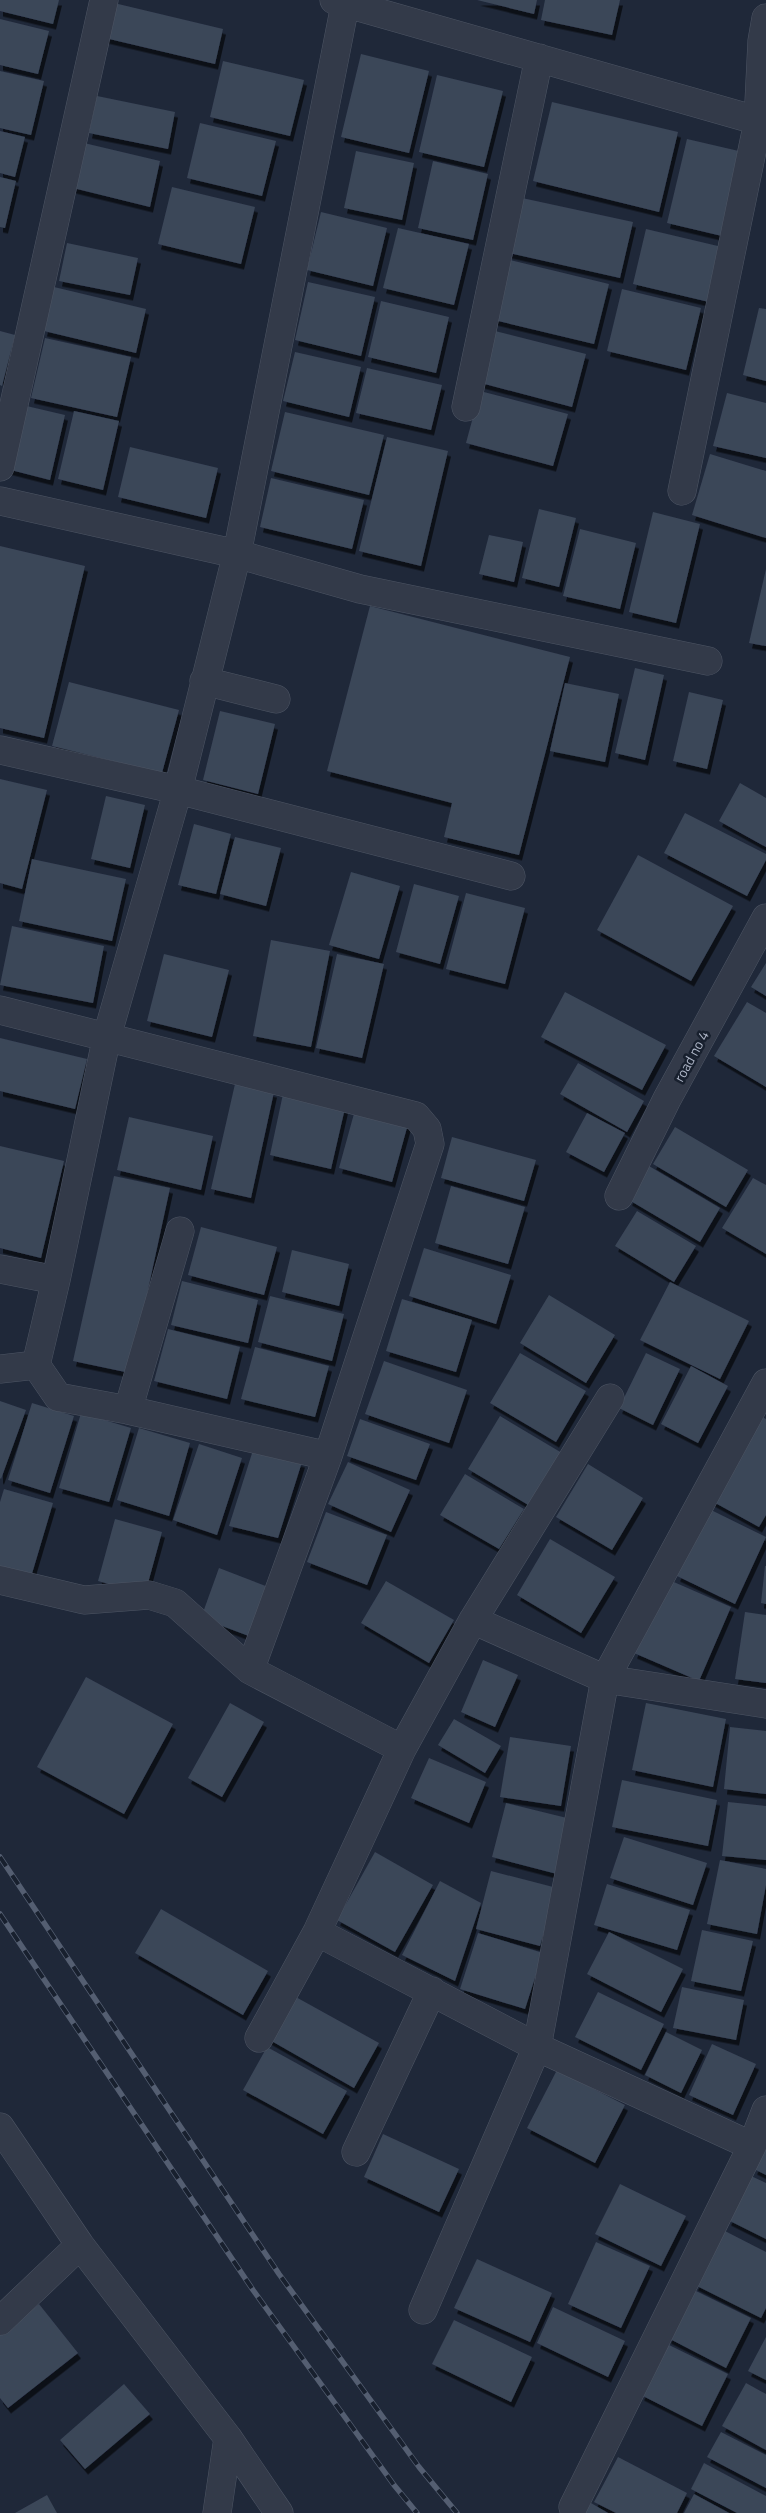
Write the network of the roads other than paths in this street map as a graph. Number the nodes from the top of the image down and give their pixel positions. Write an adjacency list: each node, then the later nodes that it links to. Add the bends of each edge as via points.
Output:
1 (104, 0): 7 (street)
2 (342, 1): 4 (street); 10 (street)
3 (766, 18): 5 (street, via 762,41)
4 (539, 58): 5 (street); 6 (street)
5 (762, 122): 8 (street)
6 (466, 407)
7 (0, 467)
8 (682, 491)
9 (0, 501): 10 (street)
10 (237, 554): 11 (street, via 360,589); 12 (street)
11 (708, 661)
12 (204, 681): 13 (street); 15 (street)
13 (276, 699)
14 (0, 750): 15 (street)
15 (178, 790): 16 (street); 19 (street)
16 (511, 876)
17 (766, 918): 20 (street, road no 4, via 667,1099)
18 (0, 1010): 19 (street)
19 (107, 1036): 23 (street); 29 (street, via 416,1116 427,1129 430,1144)
20 (619, 1196)
21 (180, 1231): 28 (street)
22 (0, 1270): 23 (street)
23 (56, 1280): 24 (street)
24 (36, 1365): 25 (street); 28 (street, via 58,1397)
25 (0, 1369)
26 (766, 1383): 33 (street)
27 (610, 1398): 31 (street)
28 (128, 1410): 29 (street)
29 (328, 1456): 32 (street)
30 (0, 1580): 32 (street, via 84,1600 149,1595 185,1611)
31 (473, 1620): 33 (street); 35 (street)
32 (250, 1670): 35 (street)
33 (605, 1679): 34 (street); 39 (street)
34 (766, 1704)
35 (402, 1749): 36 (street)
36 (317, 1932): 37 (street); 38 (street)
37 (432, 1991): 39 (street); 43 (street)
38 (259, 2038)
39 (538, 2047): 42 (street); 45 (street)
40 (766, 2110): 42 (street)
41 (0, 2127): 44 (street)
42 (752, 2146): 48 (street)
43 (356, 2152)
44 (80, 2245): 46 (street); 47 (street)
45 (423, 2310)
46 (0, 2321)
47 (228, 2438): 49 (street); 50 (street)
48 (573, 2507)
49 (217, 2513)
50 (279, 2513)

